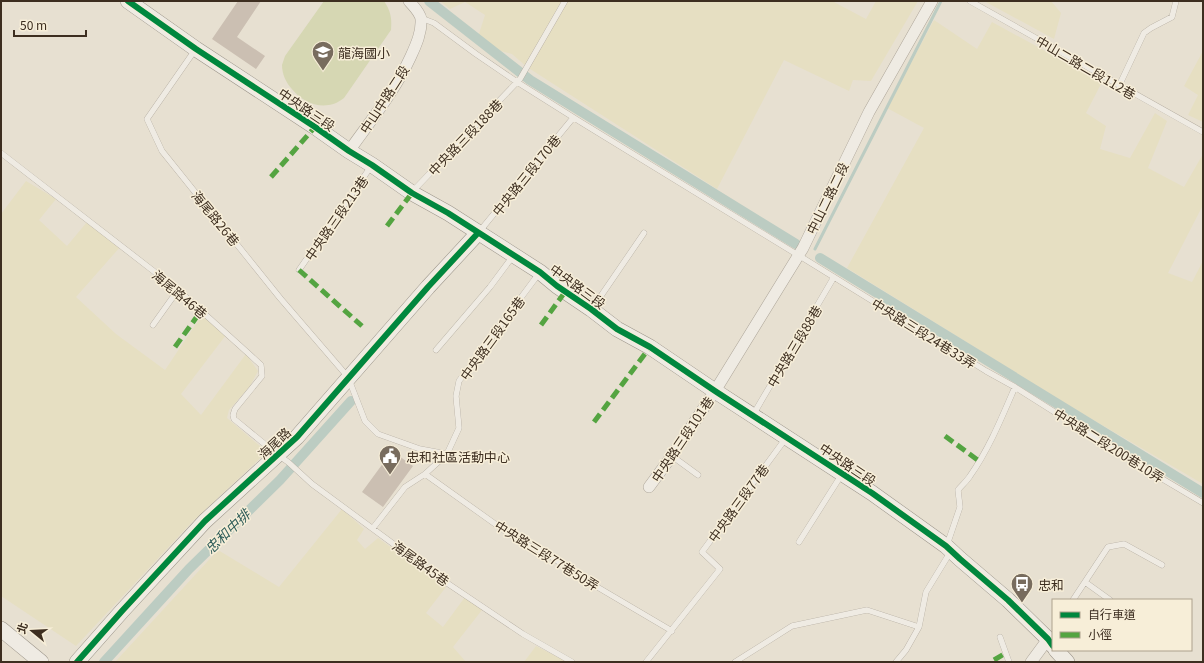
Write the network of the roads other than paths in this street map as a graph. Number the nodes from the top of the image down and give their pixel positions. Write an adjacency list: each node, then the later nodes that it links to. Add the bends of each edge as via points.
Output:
1 (128, 1): 8 (street, 中央路三段)
2 (409, 1): 7 (street)
3 (565, 1): 9 (lane, 中央路三段188巷)
4 (932, 1): 20 (street, 中山二路二段, via 869,112)
5 (970, 1): 10 (lane, 中山二路二段112巷)
6 (1176, 1): 10 (lane, via 1172,16 1144,33)
7 (421, 18): 9 (lane, 中央路三段24巷33弄, via 434,23); 13 (street, 中山中路二段, via 419,39 399,81)
8 (196, 49): 13 (street, 中央路三段); 28 (lane, 海尾路26巷, via 147,119 155,138 162,151 280,298)
9 (519, 81): 11 (lane, 中央路三段24巷33弄); 16 (lane, 中央路三段188巷)
10 (1119, 86): 12 (lane, 中山二路二段112巷)
11 (573, 118): 17 (lane, 中央路三段170巷); 20 (lane, 中央路三段24巷33弄)
12 (1203, 132)
13 (349, 151): 15 (street, 中央路三段)
14 (1, 153): 24 (lane, 海尾路46巷)
15 (372, 165): 16 (street, 中央路三段); 21 (lane, 中央路三段213巷)
16 (412, 193): 17 (street, 中央路三段)
17 (478, 233): 19 (street, 中央路三段); 28 (street, 海尾路)
18 (644, 233): 25 (lane)
19 (514, 254): 22 (street, 中央路三段); 27 (lane, via 490,287)
20 (798, 254): 23 (lane, 中央路三段24巷33弄); 30 (street, 中山二路二段)
21 (299, 270)
22 (540, 272): 25 (street, 中央路三段); 33 (lane, 中央路三段165巷, via 459,380 456,396 459,428)
23 (834, 277): 29 (lane, 中央路三段24巷33弄); 31 (lane, 中央路三段88巷)
24 (178, 290): 26 (lane); 35 (lane, 海尾路46巷, via 261,365 262,376 233,415 234,419)
25 (592, 310): 30 (street, 中央路三段, via 617,329 650,347)
26 (153, 325)
27 (436, 350)
28 (348, 378): 33 (lane, via 365,421 378,434 420,449); 35 (street, 海尾路, via 297,437)
29 (1014, 387): 40 (lane, 中央路二段200巷10弄); 43 (lane, via 984,453 970,477 958,490 960,507)
30 (715, 391): 31 (street, 中央路三段); 34 (street, 中央路三段101巷)
31 (753, 415): 32 (street, 中央路三段)
32 (787, 437): 37 (street, 中央路三段); 50 (lane, 中央路三段77巷, via 702,552 720,569)
33 (447, 454): 36 (lane)
34 (672, 456): 38 (lane); 39 (street, 中央路三段101巷)
35 (283, 458): 41 (lane, 海尾路45巷, via 312,484); 56 (street, 海尾路, via 205,521)
36 (425, 474): 41 (lane, via 405,487); 50 (lane, 中央路三段77巷50弄, via 519,541 549,555)
37 (842, 474): 42 (lane); 43 (street, 中央路三段)
38 (698, 475)
39 (649, 487)
40 (1203, 503)
41 (372, 528): 57 (lane, 海尾路45巷, via 441,579 523,634)
42 (799, 542)
43 (949, 548): 48 (lane, via 926,592); 52 (street, 中央路三段)
44 (1162, 565): 45 (lane, via 1124,544 1108,548)
45 (1085, 582): 46 (lane); 47 (lane)
46 (1074, 599)
47 (1109, 599)
48 (919, 627): 58 (lane, via 867,610 792,626); 59 (lane)
49 (1, 629): 55 (street)
50 (672, 632): 54 (lane, 中央路三段77巷)
51 (1000, 637): 60 (lane)
52 (1052, 642): 61 (street)
53 (1059, 651): 62 (street, 中央路三段)
54 (648, 661)
55 (41, 662)
56 (78, 662)
57 (572, 662)
58 (736, 662)
59 (896, 662)
60 (1009, 662)
61 (1031, 662)
62 (1067, 662)

